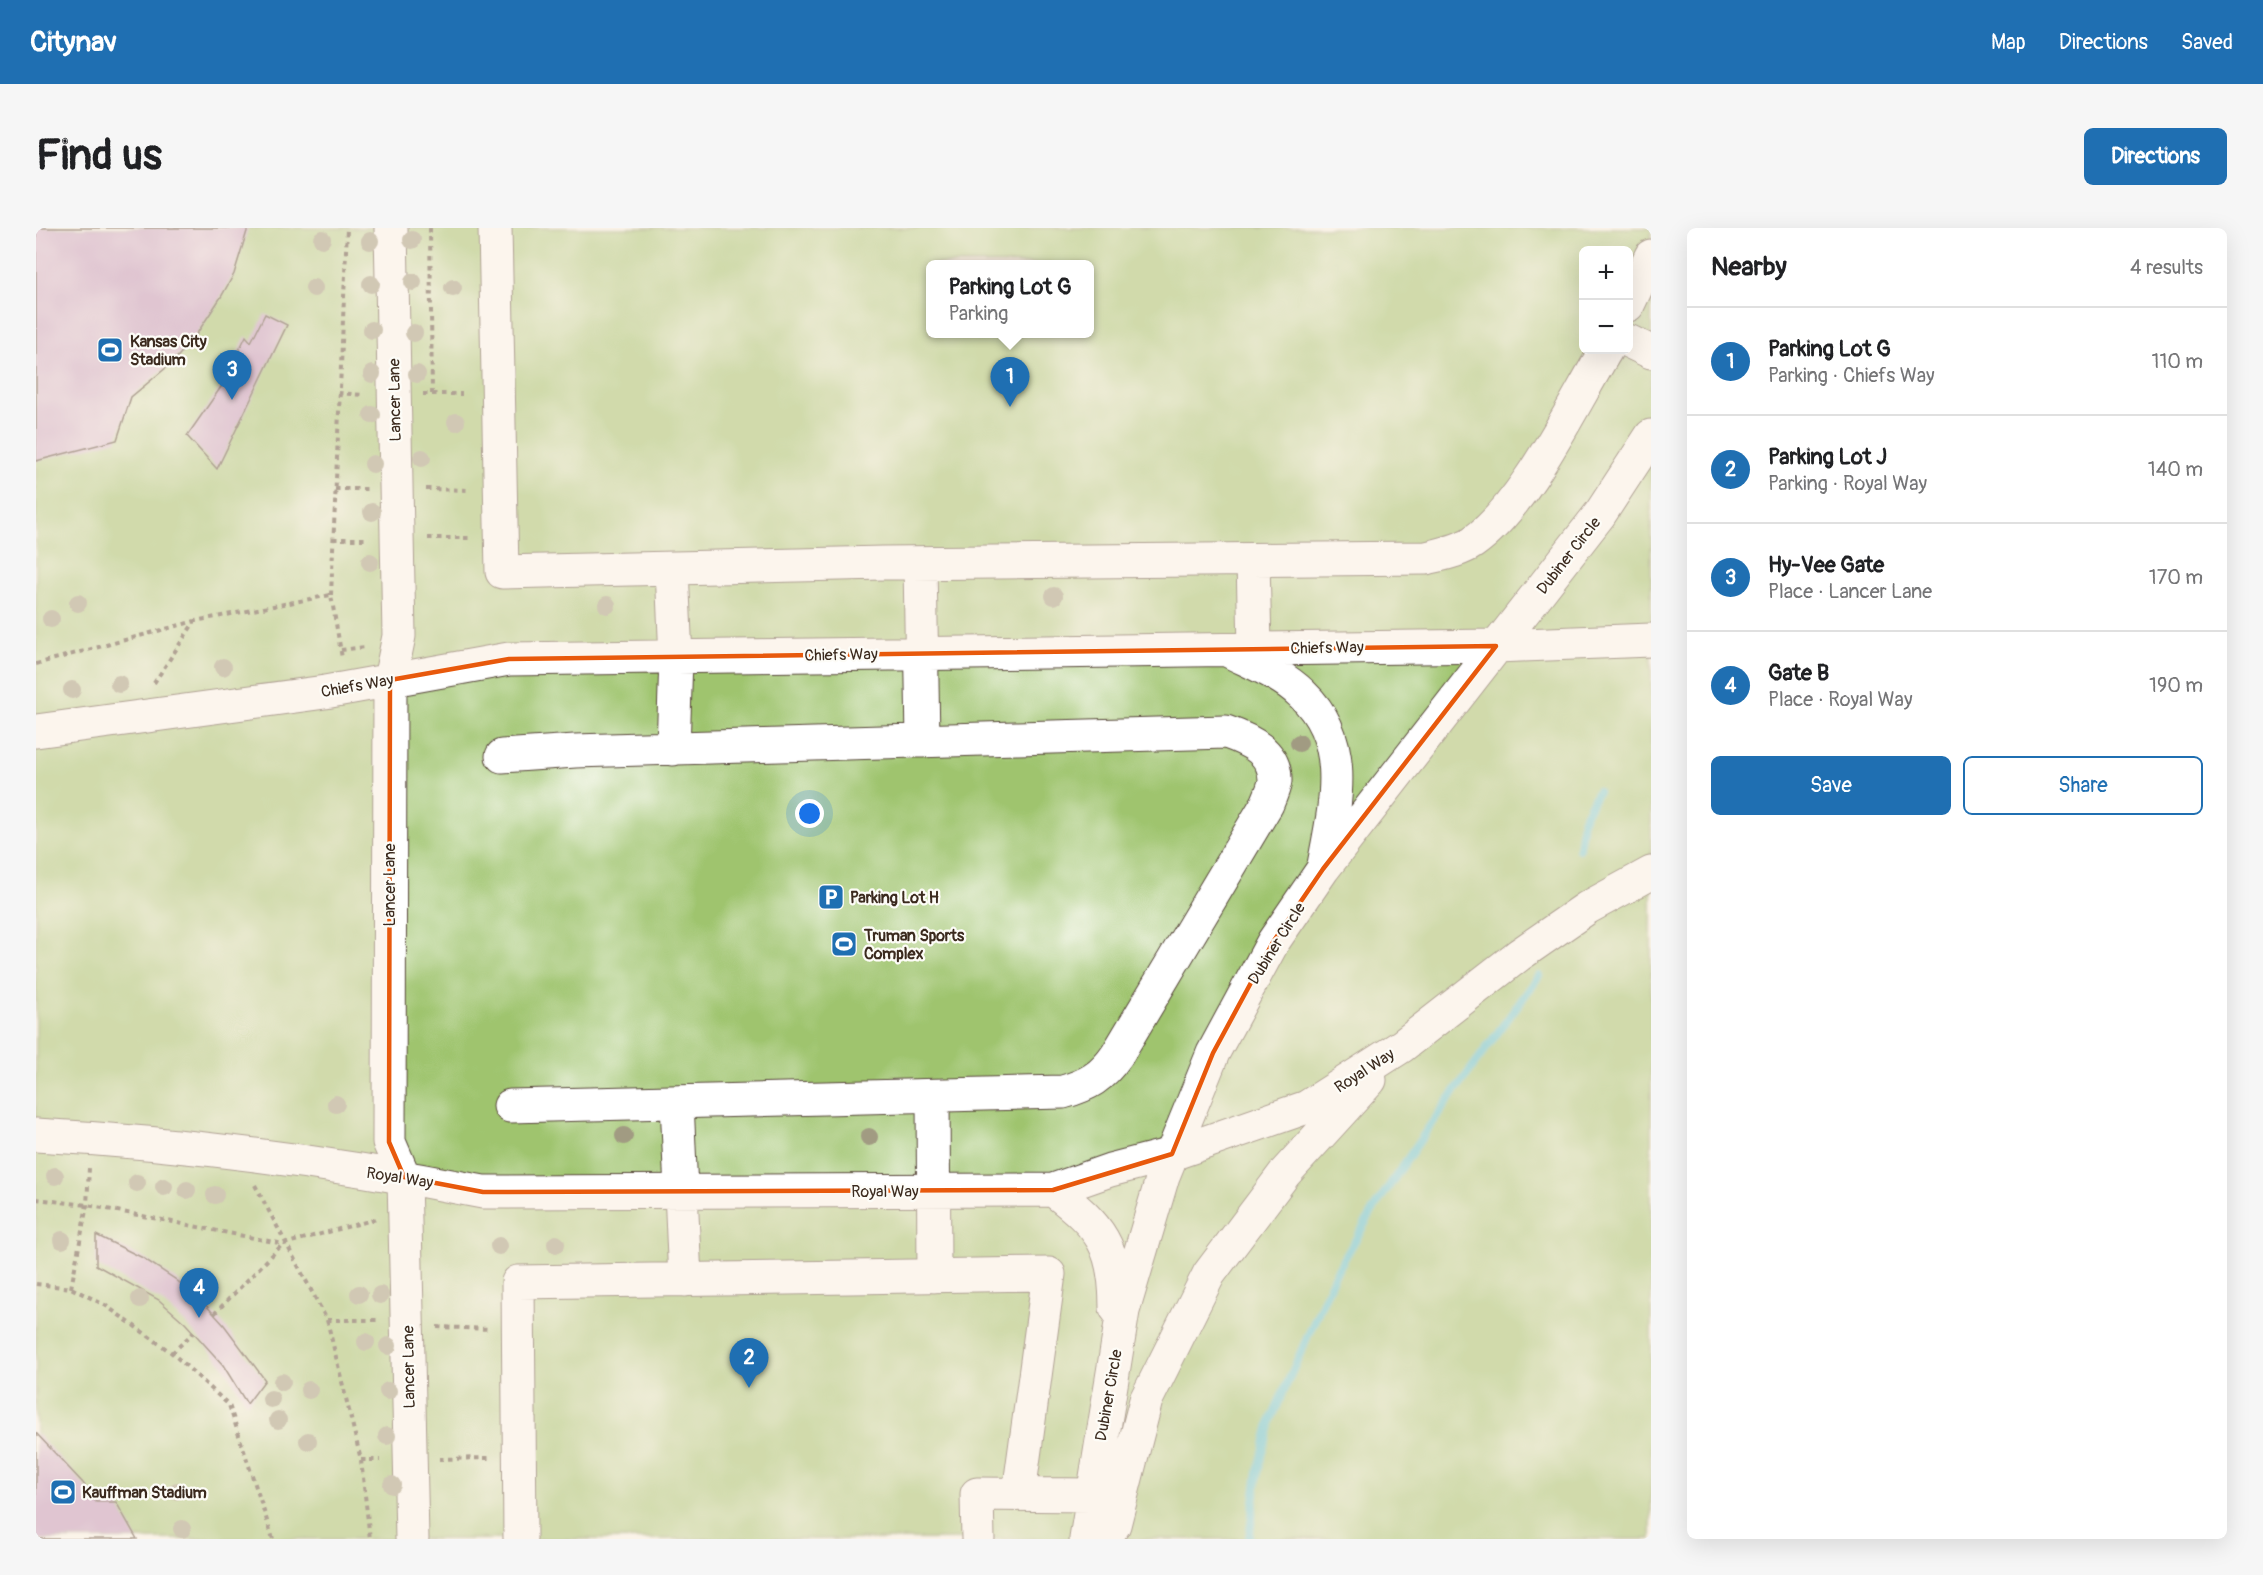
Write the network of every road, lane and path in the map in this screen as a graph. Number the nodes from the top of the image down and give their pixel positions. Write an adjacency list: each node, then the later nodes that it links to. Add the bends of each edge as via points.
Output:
1 (347, 228): 10 (path)
2 (391, 228): 38 (street, Lancer Lane, via 399,636)
3 (430, 228): 12 (path)
4 (495, 228): 19 (street)
5 (1651, 256): 6 (street)
6 (1631, 300)
7 (1633, 344): 8 (street)
8 (1651, 352)
9 (1604, 354): 24 (street, via 1519,492 1473,542 1452,552 1417,559)
10 (338, 393): 14 (path); 16 (path)
11 (421, 394): 12 (path)
12 (432, 394): 13 (path)
13 (462, 394)
14 (369, 395)
15 (1651, 436): 30 (street, Dubiner Circle, via 1600,514)
16 (335, 489): 17 (path); 22 (path)
17 (369, 489)
18 (422, 489): 19 (path)
19 (500, 490): 21 (street)
20 (423, 538): 21 (path)
21 (501, 538): 26 (street, via 502,572)
22 (333, 539): 23 (path); 27 (path)
23 (372, 539)
24 (1253, 560): 25 (street); 32 (street)
25 (920, 563): 26 (street); 34 (street)
26 (672, 569): 35 (street)
27 (331, 595): 28 (path); 33 (path)
28 (195, 621): 36 (path); 39 (path)
29 (1651, 640): 30 (street, Chiefs Way)
30 (1496, 646): 32 (street, Chiefs Way); 44 (street, Dubiner Circle)
31 (371, 647): 33 (path)
32 (1239, 648): 34 (street, Chiefs Way); 44 (street, via 1302,693 1317,710 1334,747 1336,799)
33 (341, 650): 37 (path)
34 (924, 652): 35 (street, Chiefs Way); 41 (street)
35 (676, 658): 38 (street, Chiefs Way, via 509,658); 42 (street)
36 (36, 664)
37 (344, 668)
38 (390, 680): 40 (street, Chiefs Way); 54 (street, Lancer Lane, via 389,1142)
39 (150, 690)
40 (36, 731)
41 (923, 741): 42 (street); 47 (street, via 1226,732 1253,741 1269,759 1275,781 1268,804 1104,1073 1087,1086 1064,1092)
42 (674, 749): 43 (street)
43 (502, 756)
44 (1323, 869): 51 (street, Dubiner Circle, via 1274,942 1213,1053)
45 (1651, 873): 46 (street, Royal Way, via 1587,908 1518,955)
46 (1402, 1046): 51 (street, Royal Way, via 1307,1107); 84 (street, via 1285,1173 1209,1274 1146,1400 1114,1525)
47 (933, 1096): 48 (street); 56 (street)
48 (677, 1102): 49 (street); 57 (street)
49 (510, 1106)
50 (36, 1135): 54 (street, Royal Way, via 214,1151)
51 (1172, 1154): 55 (street, Royal Way); 72 (street, Dubiner Circle, via 1149,1219)
52 (90, 1159): 59 (path)
53 (250, 1176): 61 (path)
54 (404, 1177): 57 (street, Royal Way, via 483,1192); 80 (street, Lancer Lane)
55 (1053, 1190): 56 (street, Royal Way); 72 (street, via 1096,1228 1107,1246 1116,1277)
56 (932, 1191): 57 (street, Royal Way); 62 (street)
57 (680, 1192): 63 (street)
58 (36, 1199): 59 (path)
59 (87, 1205): 61 (path); 65 (path)
60 (385, 1216): 61 (path)
61 (284, 1244): 66 (path); 67 (path)
62 (934, 1276): 63 (street); 76 (street, via 1049,1274)
63 (685, 1280): 81 (street, via 518,1282)
64 (36, 1284): 65 (path)
65 (71, 1288): 73 (path, via 105,1305)
66 (214, 1314)
67 (327, 1320): 68 (path); 79 (path, via 361,1460)
68 (382, 1320)
69 (435, 1327): 70 (path)
70 (476, 1328)
71 (194, 1332): 73 (path)
72 (1116, 1350): 77 (street, Dubiner Circle)
73 (172, 1353): 78 (path, via 229,1405)
74 (478, 1458): 75 (path)
75 (436, 1459)
76 (1019, 1493): 77 (street); 82 (street, via 977,1494)
77 (1091, 1495): 83 (street, Dubiner Circle)
78 (273, 1539)
79 (370, 1539)
80 (412, 1539)
81 (520, 1539)
82 (978, 1539)
83 (1086, 1539)
84 (1103, 1539)

